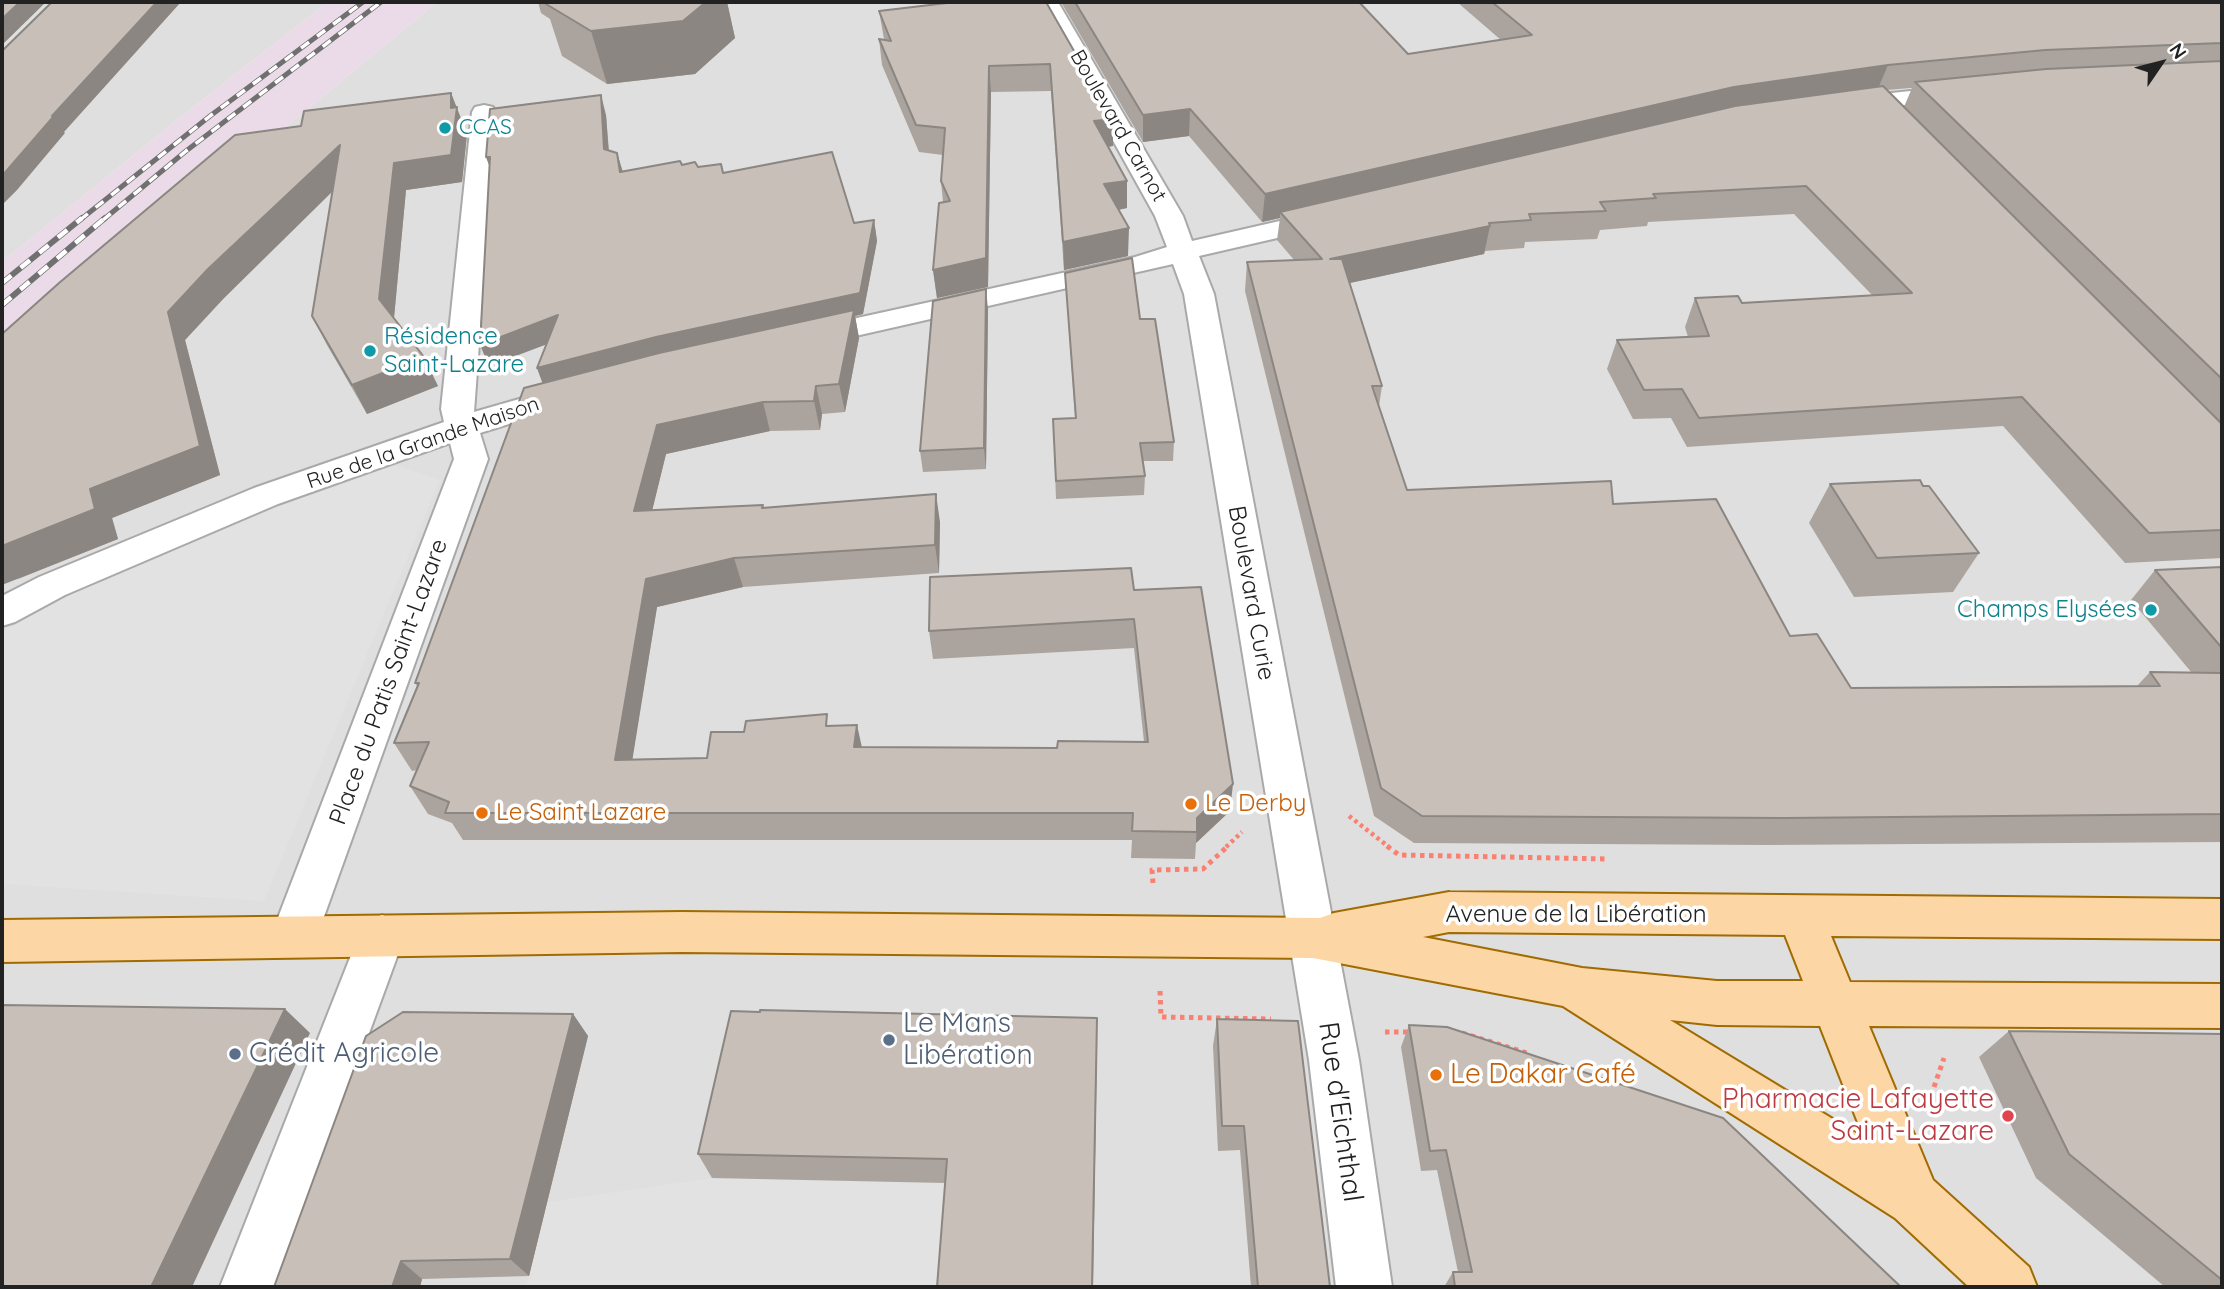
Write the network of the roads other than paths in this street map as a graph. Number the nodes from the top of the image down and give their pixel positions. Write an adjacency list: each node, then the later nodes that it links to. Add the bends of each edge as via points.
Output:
1 (1047, 2): 8 (street, Boulevard Carnot, via 1169,216)
2 (1980, 91): 3 (street)
3 (1877, 101): 4 (street); 6 (street)
4 (1820, 109)
5 (484, 112): 11 (street, Place du Patis Saint-Lazare, via 457,410)
6 (1901, 126)
7 (1354, 212): 8 (street)
8 (1184, 251): 9 (street); 17 (street, Boulevard Curie, via 1199,294)
9 (783, 344)
10 (596, 388): 11 (street, Rue de la Grande Maison)
11 (464, 428): 12 (street, Rue de la Grande Maison, via 266,496 52,586); 16 (street, Place du Patis Saint-Lazare, via 471,459)
12 (2, 612)
13 (1800, 915): 14 (main road, Avenue de la Libération); 17 (main road, Avenue de la Libération, via 1448,912); 20 (main road)
14 (2222, 919)
15 (382, 935): 16 (main road); 17 (main road, via 682,932); 23 (street)
16 (294, 936): 18 (main road)
17 (1313, 937): 19 (main road); 24 (street, Rue d'Eichthal)
18 (2, 941)
19 (1573, 986): 20 (main road, via 1717,1003); 22 (main road)
20 (1836, 1003): 21 (main road); 22 (main road)
21 (2222, 1006)
22 (1914, 1199): 25 (main road)
23 (248, 1287)
24 (1364, 1287)
25 (2009, 1287)

